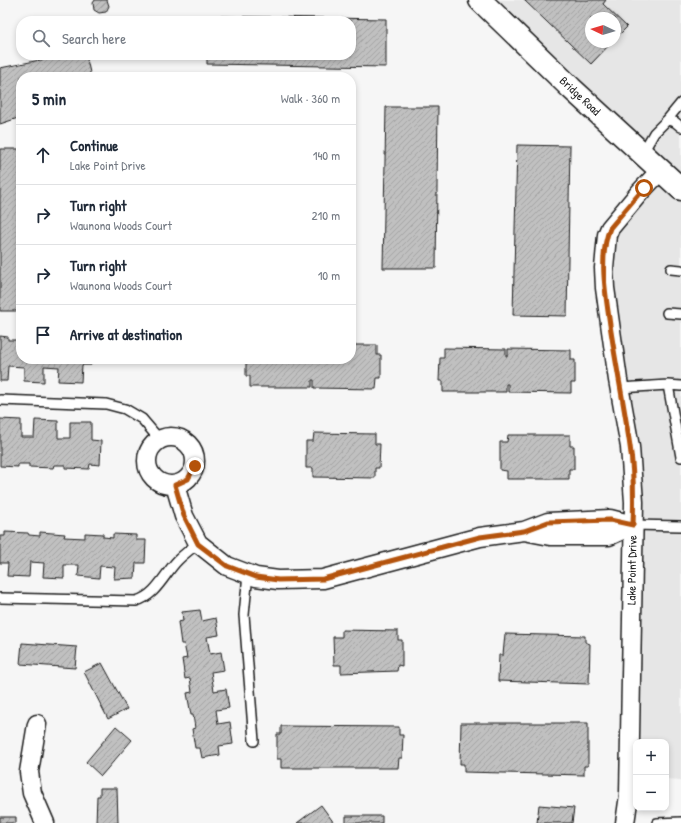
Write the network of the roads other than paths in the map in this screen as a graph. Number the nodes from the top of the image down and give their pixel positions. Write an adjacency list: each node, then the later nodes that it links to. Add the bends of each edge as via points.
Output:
1 (480, 0): 5 (street, Bridge Road)
2 (681, 104): 3 (lane)
3 (667, 120): 4 (lane); 5 (lane, via 654,133)
4 (681, 127)
5 (642, 154): 6 (street, Bridge Road)
6 (660, 171): 7 (street, Bridge Road); 14 (street, Lake Point Drive, via 610,228 607,235 605,288)
7 (681, 189)
8 (670, 269): 9 (lane)
9 (681, 270)
10 (668, 313): 11 (lane)
11 (681, 314)
12 (668, 385): 13 (lane); 14 (lane); 16 (lane)
13 (681, 386)
14 (620, 388): 20 (street, Lake Point Drive, via 630,447)
15 (0, 400): 17 (lane, via 106,404 126,409 142,419)
16 (677, 409): 18 (lane)
17 (160, 440): 19 (street, via 149,452 149,469 159,482); 19 (street, via 182,440 193,451 193,473 182,483)
18 (681, 457)
19 (175, 485): 22 (street, via 184,516)
20 (633, 525): 21 (lane); 23 (street, via 610,520 548,522 524,531 480,537 323,579 278,580); 29 (street, Lake Point Drive, via 629,795)
21 (681, 526)
22 (198, 544): 23 (street, via 227,566); 24 (lane, via 178,560 154,592 144,599 136,601)
23 (248, 574): 26 (lane, via 244,614)
24 (0, 598)
25 (37, 724): 28 (street, via 29,772 32,793)
26 (254, 742)
27 (681, 822): 30 (lane)
28 (45, 823)
29 (625, 823)
30 (657, 823)

